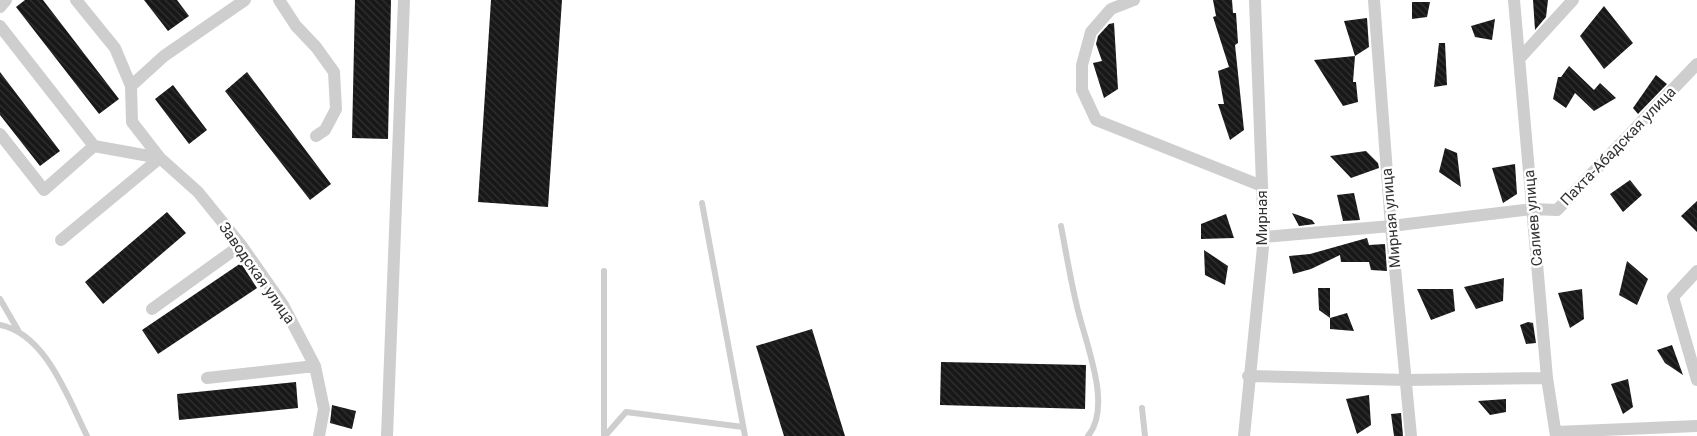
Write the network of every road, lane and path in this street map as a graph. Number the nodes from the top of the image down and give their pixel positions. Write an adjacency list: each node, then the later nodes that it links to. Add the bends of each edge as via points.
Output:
1 (6, 0): 11 (street)
2 (76, 0): 15 (street, via 115,48)
3 (245, 0): 15 (street, via 164,56)
4 (279, 0): 17 (street, via 334,72 336,109 325,130)
5 (404, 0): 46 (street)
6 (1134, 0): 20 (street, via 1111,8 1091,32 1082,65 1082,90 1096,120)
7 (1255, 0): 20 (street, Мирная)
8 (1374, 0): 24 (street, Мирная улица)
9 (1514, 0): 13 (street, Салиев улица)
10 (1573, 0): 13 (street)
11 (0, 7)
12 (0, 26): 18 (street)
13 (1519, 59): 22 (street, Салиев улица)
14 (1697, 64): 22 (street, Пахта-Абадская улица, via 1557,210)
15 (131, 86): 19 (street, Заводская улица, via 132,122)
16 (0, 134): 18 (street, via 44,190)
17 (316, 136)
18 (94, 146): 19 (street)
19 (160, 158): 26 (street); 27 (street, Заводская улица, via 198,192)
20 (1262, 186): 25 (street, Мирная)
21 (702, 203): 42 (lane)
22 (1532, 209): 24 (street, Пахта-Абадская улица); 37 (street, Салиев улица)
23 (1061, 226): 49 (lane, via 1098,399 1096,423)
24 (1391, 226): 25 (street, Пахта-Абадская улица); 38 (street, Мирная улица)
25 (1264, 237): 35 (street, Мирная)
26 (61, 240)
27 (241, 246): 31 (street); 34 (street, Заводская улица, via 283,305)
28 (604, 271): 47 (lane)
29 (1697, 271): 39 (street, via 1673,297)
30 (0, 299): 33 (lane)
31 (152, 309)
32 (0, 325): 33 (lane)
33 (18, 330): 44 (lane, via 29,338 54,370)
34 (315, 366): 36 (street); 45 (street, Заводская улица, via 324,409)
35 (1248, 376): 38 (street); 51 (street, Мирная)
36 (207, 378)
37 (1546, 378): 38 (street); 43 (street, Салиев улица)
38 (1407, 380): 52 (street, Мирная улица)
39 (1697, 380)
40 (1142, 408): 50 (lane)
41 (1697, 426): 43 (street)
42 (743, 427): 47 (lane, via 626,412); 48 (lane)
43 (1556, 434)
44 (88, 436)
45 (319, 436)
46 (387, 436)
47 (604, 436)
48 (745, 436)
49 (1088, 436)
50 (1144, 436)
51 (1244, 436)
52 (1411, 436)

